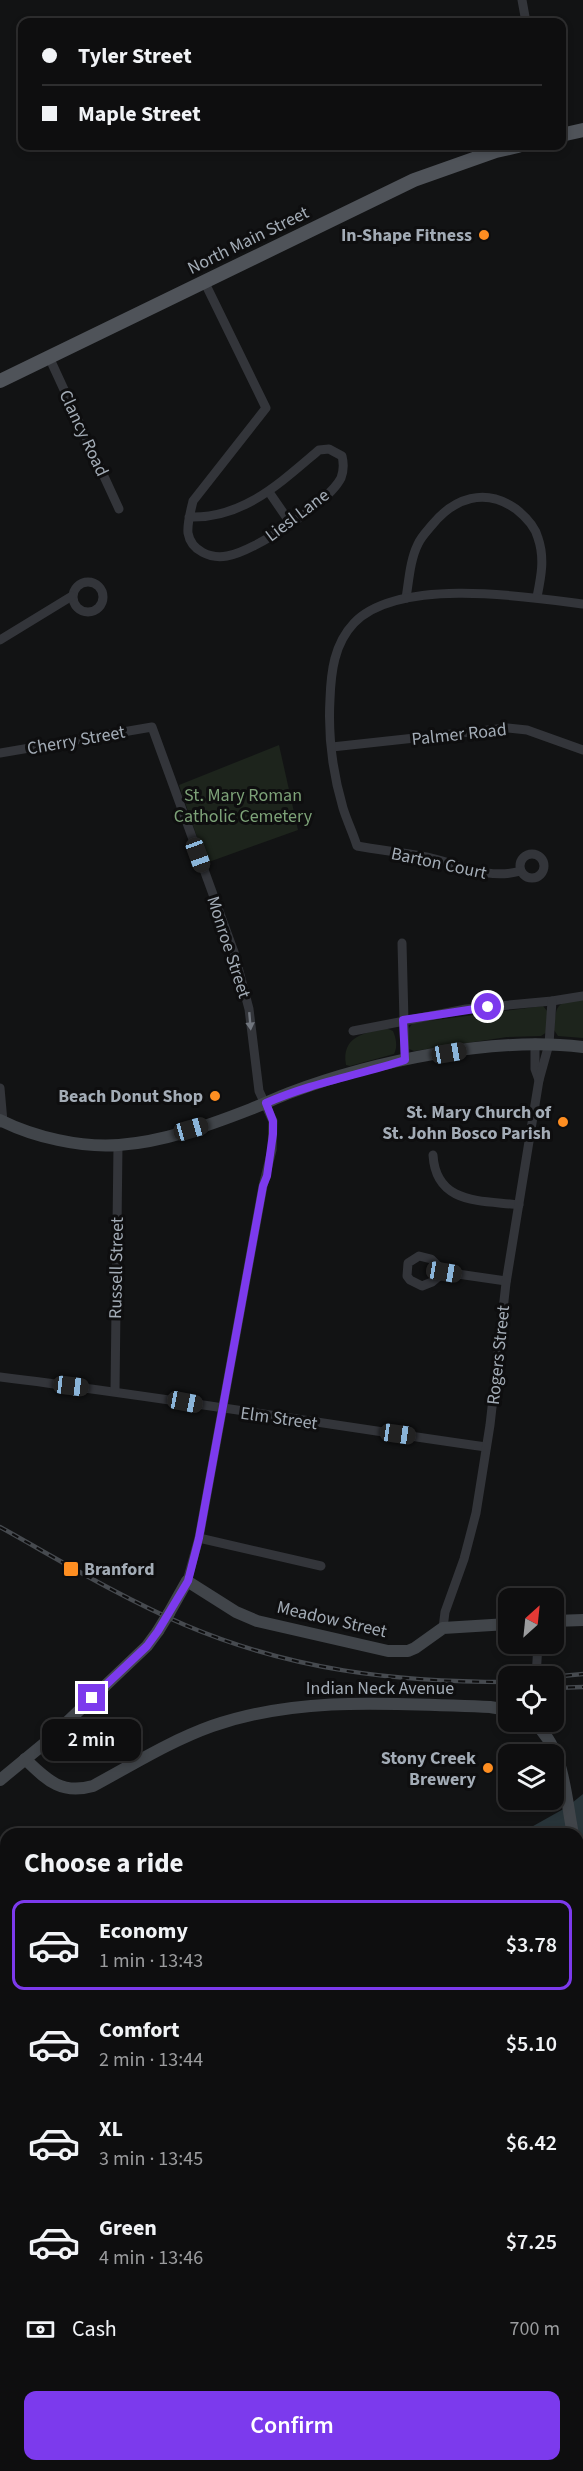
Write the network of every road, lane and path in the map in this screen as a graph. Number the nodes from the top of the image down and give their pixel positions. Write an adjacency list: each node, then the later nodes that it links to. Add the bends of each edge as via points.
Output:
1 (522, 0): 2 (street)
2 (525, 18)
3 (583, 130): 4 (main road)
4 (566, 134)
5 (491, 150): 6 (main road, North Main Street, via 414,180)
6 (204, 281): 7 (main road, North Main Street); 11 (street, via 266,408 202,487)
7 (49, 357): 8 (main road, North Main Street); 10 (street, Clancy Road)
8 (0, 381)
9 (269, 492): 11 (street, Liesl Lane, via 211,518); 12 (street); 12 (street, Liesl Lane, via 319,450 329,449 342,456 340,480)
10 (119, 509)
11 (189, 517): 12 (street, Liesl Lane, via 188,532 193,545 207,555 228,556)
12 (291, 524)
13 (72, 596): 17 (street)
14 (537, 597): 15 (street, via 474,592); 15 (street, via 542,557 529,520 501,500 479,497 462,500 445,511 419,541); 16 (street)
15 (406, 598): 19 (street, via 391,600 366,612 343,638 332,667)
16 (583, 604)
17 (0, 639)
18 (152, 727): 21 (street, Cherry Street); 34 (street, Monroe Street, one-way to 34, via 234,952 249,1009 259,1091)
19 (332, 747): 20 (street, Palmer Road, via 507,728 527,730); 22 (street, Barton Court, via 343,809 357,846 423,856 488,874 504,876)
20 (583, 750)
21 (0, 753)
22 (521, 871)
23 (402, 943): 26 (street)
24 (583, 996): 25 (street)
25 (552, 1001): 26 (street); 29 (street, Rogers Street)
26 (403, 1020): 27 (street); 31 (street)
27 (353, 1031)
28 (535, 1043): 29 (street); 31 (street); 32 (street, Rogers Street)
29 (549, 1044): 30 (street); 32 (street, Rogers Street)
30 (583, 1047)
31 (405, 1060): 34 (street, via 288,1093)
32 (539, 1080): 38 (street, Rogers Street)
33 (0, 1088): 35 (street)
34 (266, 1103): 36 (street, via 172,1135); 43 (street, Monroe Street, via 273,1121 272,1150)
35 (1, 1122): 36 (street, via 54,1140)
36 (118, 1145): 42 (street, Russell Street)
37 (433, 1155): 38 (street, via 438,1180 453,1193)
38 (519, 1205): 40 (street, Rogers Street)
39 (444, 1272): 40 (street)
40 (506, 1281): 44 (street, Rogers Street)
41 (0, 1377): 42 (street, Elm Street)
42 (115, 1391): 43 (street, Elm Street)
43 (222, 1410): 44 (street, Elm Street); 45 (street, Monroe Street)
44 (486, 1447): 51 (street, Rogers Street, via 476,1513)
45 (199, 1538): 46 (street); 47 (street, Monroe Street)
46 (321, 1566)
47 (188, 1581): 51 (street, Meadow Street, via 257,1621 388,1651 408,1651); 54 (street, bridge, via 147,1646)
48 (583, 1620): 49 (street)
49 (564, 1621)
50 (498, 1625): 51 (street)
51 (443, 1628)
52 (498, 1708): 54 (street, Indian Neck Avenue, via 355,1703 291,1707 211,1726 81,1789 57,1785)
53 (543, 1732): 56 (street, via 555,1749)
54 (25, 1759): 55 (street)
55 (0, 1780)
56 (572, 1828)

